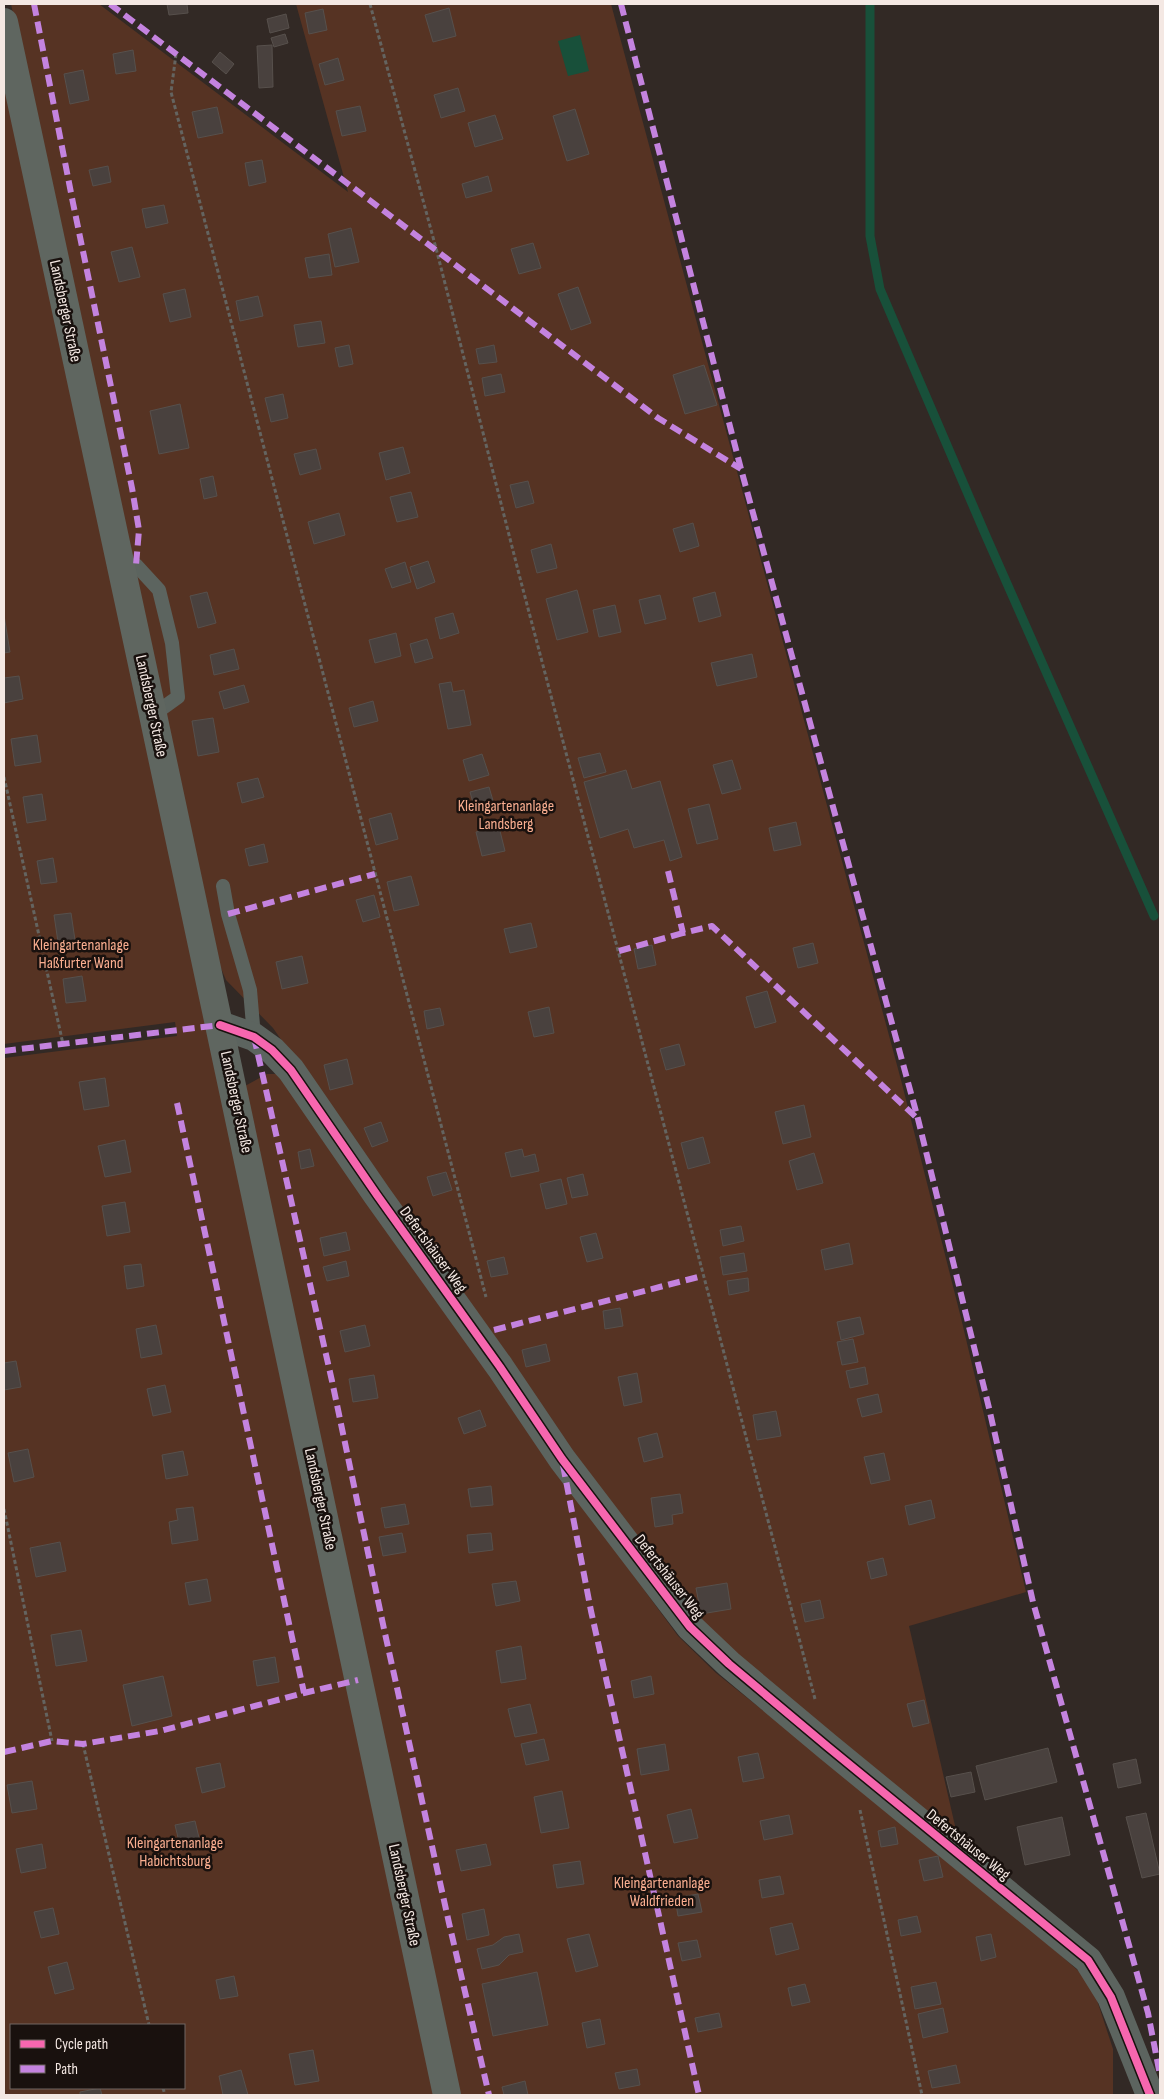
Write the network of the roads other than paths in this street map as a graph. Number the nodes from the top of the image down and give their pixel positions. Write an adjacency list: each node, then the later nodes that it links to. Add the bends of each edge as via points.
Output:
1 (4, 22): 3 (main road, Landsberger Straße)
2 (223, 886): 4 (lane, via 250,990)
3 (220, 1026): 4 (street, Defertshäuser Weg); 5 (main road, Landsberger Straße)
4 (254, 1037): 6 (street, Defertshäuser Weg, via 291,1070 562,1459 684,1620 730,1664 850,1766 1088,1960 1111,1996)
5 (447, 2095)
6 (1150, 2095)

